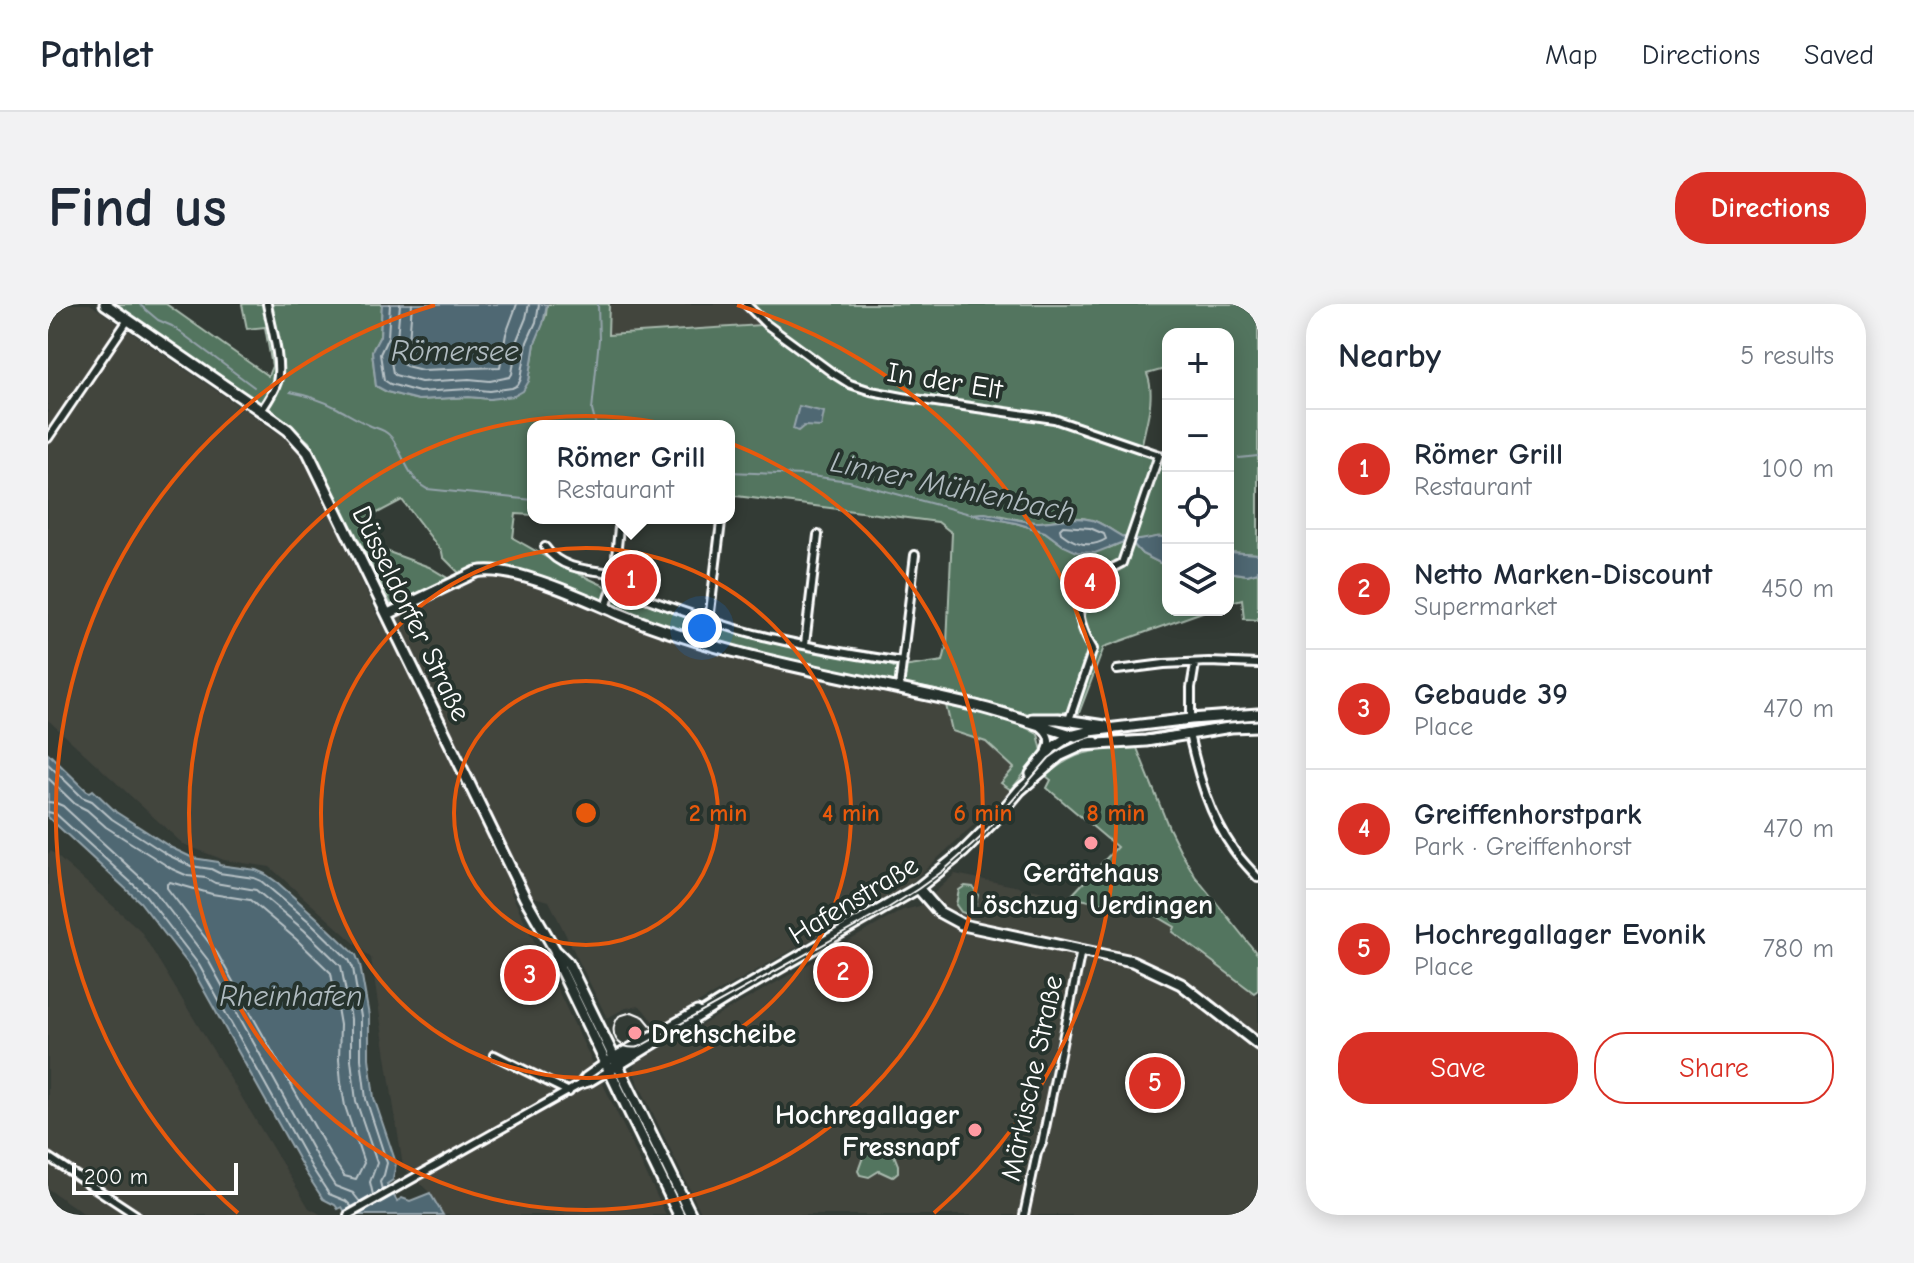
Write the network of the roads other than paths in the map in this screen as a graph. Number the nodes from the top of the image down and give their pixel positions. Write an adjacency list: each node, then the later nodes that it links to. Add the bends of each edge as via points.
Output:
1 (105, 304): 4 (main road, Düsseldorfer Straße)
2 (267, 304): 5 (street, via 278,378)
3 (746, 304): 25 (street, In der Elt, via 850,384 1054,419 1159,455 1122,563 1094,578 1080,598 1082,630 1093,649)
4 (128, 320): 5 (main road, Düsseldorfer Straße); 6 (street)
5 (261, 411): 15 (main road, Düsseldorfer Straße, via 308,452)
6 (48, 438)
7 (619, 524): 12 (street)
8 (721, 524): 16 (street)
9 (818, 535): 17 (street)
10 (545, 547): 12 (street, via 576,569)
11 (915, 555): 18 (street)
12 (614, 573): 13 (street)
13 (613, 586): 14 (street); 16 (street)
14 (609, 609): 15 (main road, via 492,570 476,572); 22 (main road, via 733,651)
15 (388, 614): 39 (main road, Düsseldorfer Straße, via 525,898)
16 (709, 620): 17 (street)
17 (805, 644): 18 (street)
18 (903, 662): 22 (street)
19 (1195, 664): 20 (street); 21 (street); 24 (street)
20 (1258, 664)
21 (1117, 670)
22 (899, 688): 26 (main road)
23 (1258, 714): 24 (main road)
24 (1191, 719): 28 (main road)
25 (1069, 720): 26 (main road); 28 (main road)
26 (1049, 726): 30 (main road); 32 (street, via 1049,747)
27 (1258, 726): 29 (main road, Hafenstraße)
28 (1130, 728): 30 (main road)
29 (1189, 734): 31 (main road, Hafenstraße); 34 (street, via 1211,808 1233,849)
30 (1070, 736): 31 (main road); 32 (main road, Hafenstraße)
31 (1101, 743): 33 (main road, Hafenstraße, via 1059,756)
32 (1042, 759): 33 (main road, Hafenstraße)
33 (1020, 790): 35 (main road, Hafenstraße, via 979,837)
34 (1258, 878)
35 (918, 888): 36 (main road, via 939,912 963,925); 39 (main road, Hafenstraße)
36 (1081, 950): 37 (main road, via 1132,961 1181,984); 46 (street, Märkische Straße)
37 (1257, 1041)
38 (494, 1055): 40 (street)
39 (613, 1064): 40 (street, Hafenstraße, via 585,1077); 44 (main road, Düsseldorfer Straße); 45 (main road, Düsseldorfer Straße)
40 (569, 1092): 43 (street, Hafenstraße)
41 (48, 1157): 42 (street)
42 (136, 1215)
43 (348, 1215)
44 (679, 1215)
45 (691, 1215)
46 (1024, 1215)

